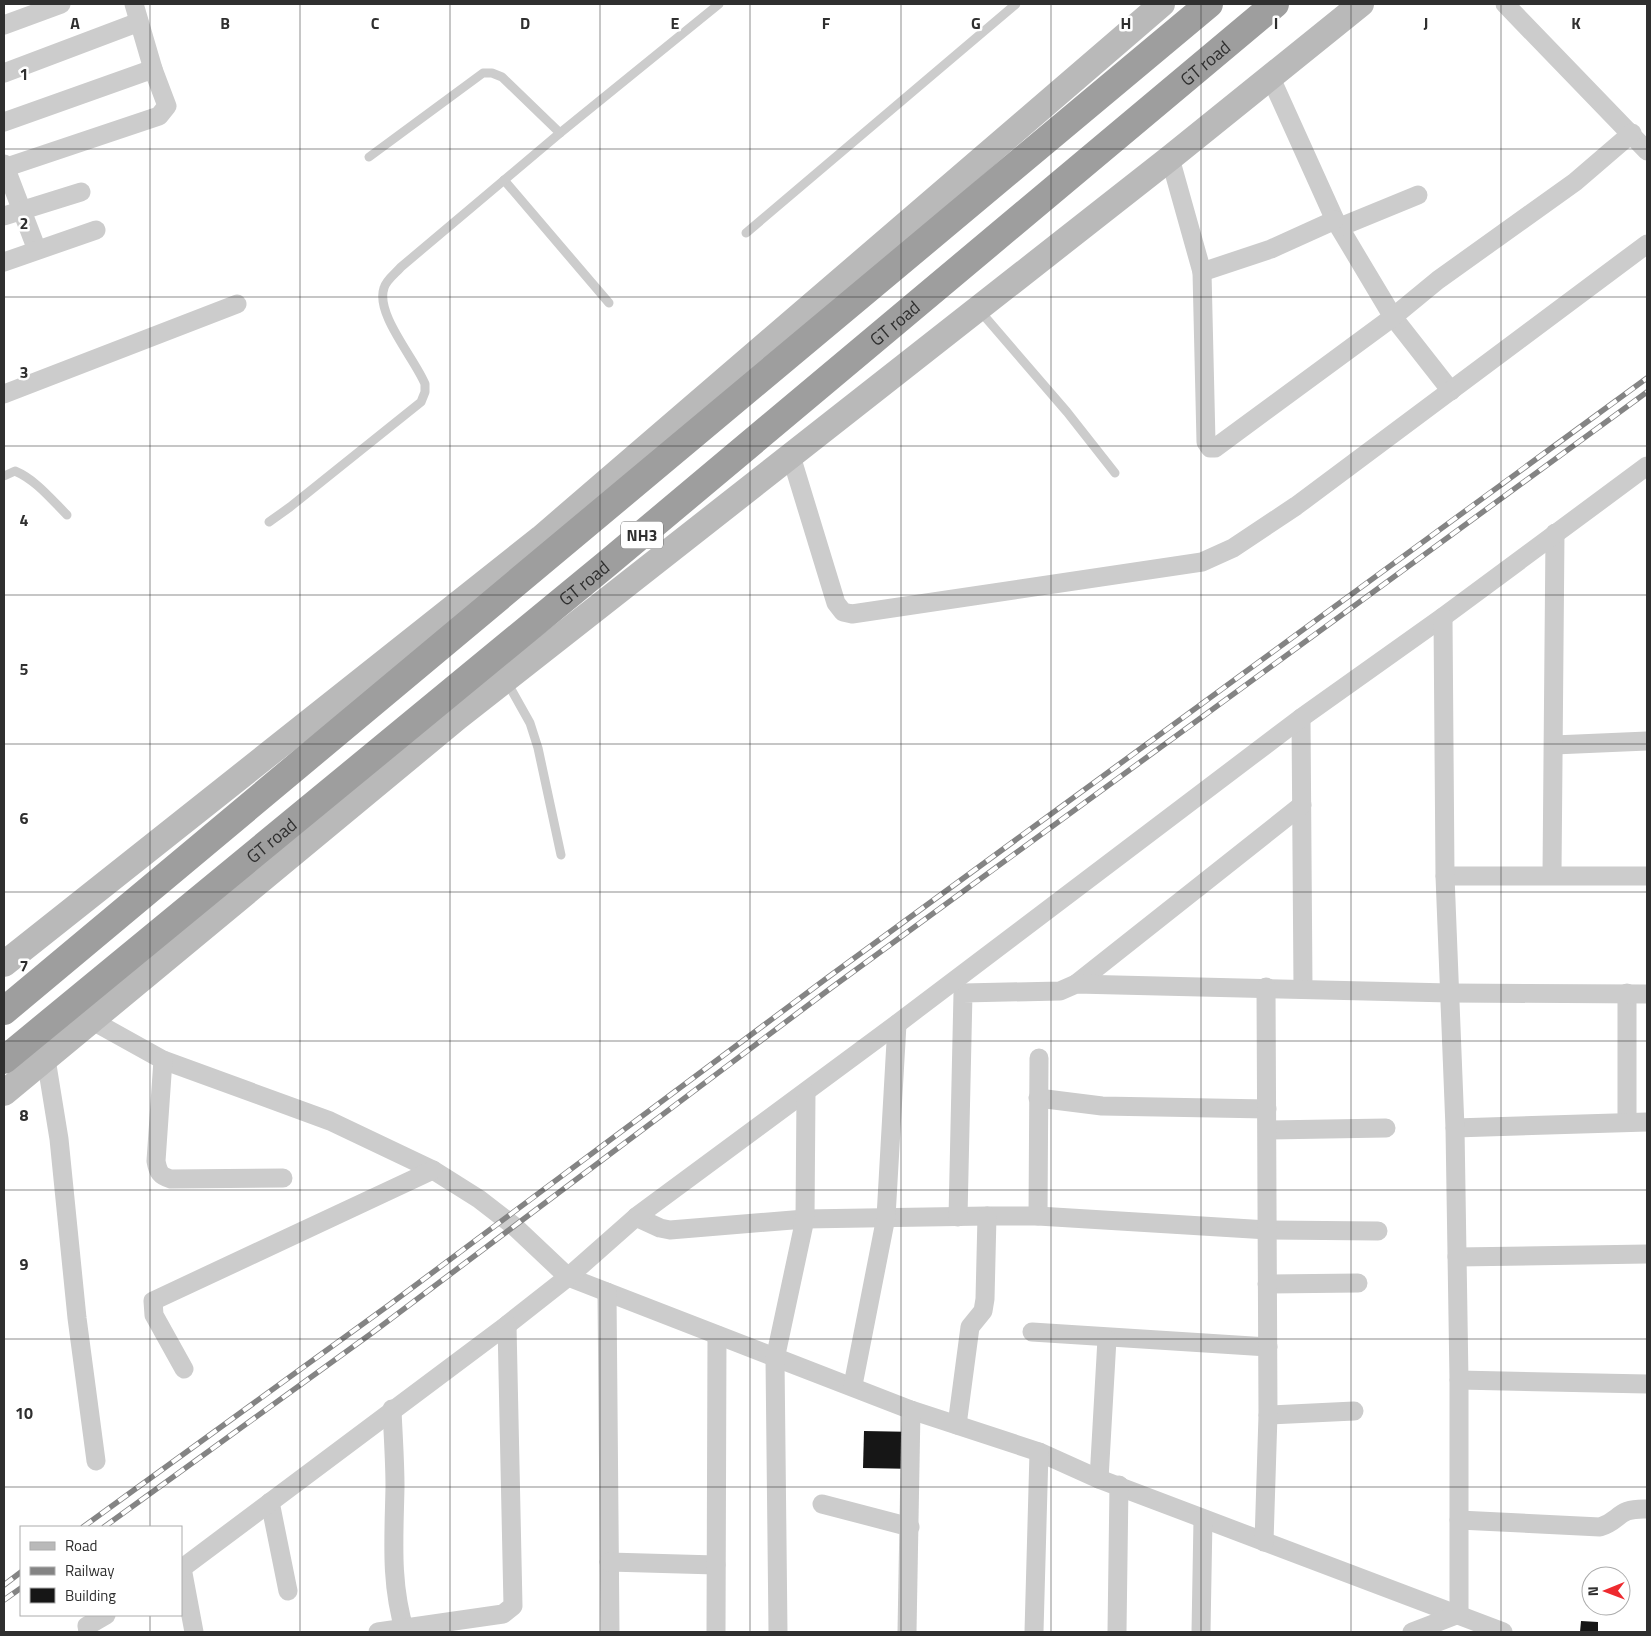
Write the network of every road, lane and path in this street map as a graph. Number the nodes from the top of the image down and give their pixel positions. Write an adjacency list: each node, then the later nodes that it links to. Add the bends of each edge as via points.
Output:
1 (61, 4): 11 (street)
2 (134, 4): 10 (street)
3 (719, 4): 16 (lane)
4 (1016, 4): 28 (lane)
5 (1162, 4): 56 (main road, via 541,538)
6 (1209, 4): 63 (highway, NH3)
7 (1275, 4): 68 (highway, GT road / NH3, via 602,568)
8 (1361, 4): 14 (main road)
9 (1505, 4): 17 (street)
10 (139, 22): 12 (street); 13 (street)
11 (4, 25)
12 (153, 69): 15 (street); 21 (street, via 167,106 159,116)
13 (4, 73)
14 (1270, 76): 20 (main road); 26 (street)
15 (4, 122)
16 (560, 133): 19 (lane, via 502,77 483,73); 22 (lane)
17 (1632, 133): 18 (street); 36 (street, via 1575,182 1438,280)
18 (1647, 151)
19 (370, 157)
20 (1170, 158): 32 (street); 35 (main road)
21 (4, 166): 25 (street)
22 (504, 180): 33 (lane); 44 (lane, via 401,267 384,287 384,306 425,384 421,402)
23 (81, 192): 25 (street)
24 (1418, 195): 26 (street)
25 (12, 213): 30 (street)
26 (1337, 223): 32 (street); 36 (street)
27 (96, 230): 30 (street)
28 (746, 233)
29 (1647, 244): 37 (street)
30 (37, 250): 31 (street)
31 (4, 262)
32 (1202, 272): 36 (street, via 1206,442 1210,448 1215,448)
33 (610, 303)
34 (237, 304): 38 (street)
35 (979, 309): 39 (main road); 41 (lane)
36 (1393, 317): 37 (street)
37 (1451, 391): 39 (street, via 1296,506 1216,557 1202,562 867,613 843,612 836,603)
38 (4, 394)
39 (791, 456): 47 (main road)
40 (1647, 466): 45 (street)
41 (1115, 473)
42 (4, 476): 43 (lane, via 15,471 21,474)
43 (67, 515)
44 (269, 522)
45 (1555, 533): 46 (street); 50 (street)
46 (1443, 617): 48 (street); 54 (street)
47 (506, 680): 52 (lane, via 530,723 538,748); 64 (main road)
48 (1301, 718): 51 (street); 65 (street)
49 (1647, 741): 50 (street)
50 (1554, 745): 53 (street)
51 (1302, 805): 57 (street); 59 (street)
52 (560, 855)
53 (1552, 874): 54 (street); 55 (street)
54 (1445, 876): 60 (street)
55 (1647, 876)
56 (4, 964)
57 (1076, 984): 58 (street); 85 (street, via 1060,990 963,993)
58 (1266, 988): 59 (street); 73 (street)
59 (1303, 988): 60 (street)
60 (1450, 993): 61 (street); 77 (street)
61 (1627, 993): 62 (street); 74 (street)
62 (1647, 994)
63 (4, 1011)
64 (91, 1020): 67 (main road); 69 (street)
65 (897, 1024): 70 (street); 81 (street)
66 (1039, 1058): 72 (street)
67 (46, 1059): 71 (main road); 111 (street, via 59,1139 77,1318)
68 (4, 1060)
69 (163, 1060): 79 (street, via 330,1122); 80 (street, via 156,1161 157,1171 162,1176 171,1179)
70 (806, 1092): 84 (street); 86 (street)
71 (4, 1093)
72 (1038, 1098): 73 (street, via 1102,1106); 83 (street)
73 (1267, 1109): 78 (street)
74 (1627, 1122): 75 (street); 77 (street)
75 (1647, 1122)
76 (1386, 1128): 78 (street)
77 (1455, 1128): 90 (street)
78 (1268, 1130): 87 (street)
79 (433, 1170): 91 (street, via 514,1226); 101 (street, via 152,1301 154,1315)
80 (283, 1178)
81 (886, 1216): 85 (street); 86 (street); 104 (street)
82 (987, 1216): 83 (street); 85 (street); 109 (street, via 985,1299 983,1311 970,1327)
83 (1038, 1216): 87 (street)
84 (636, 1217): 86 (street, via 670,1230); 91 (street)
85 (958, 1217)
86 (805, 1218): 100 (street)
87 (1268, 1230): 88 (street); 93 (street)
88 (1378, 1231)
89 (1647, 1254): 90 (street)
90 (1457, 1257): 102 (street)
91 (568, 1277): 94 (street); 95 (street)
92 (1358, 1282): 93 (street)
93 (1267, 1284): 99 (street)
94 (607, 1292): 97 (street); 121 (street)
95 (507, 1325): 105 (street); 128 (street, via 513,1606 503,1614)
96 (1032, 1332): 98 (street)
97 (717, 1335): 100 (street); 122 (street)
98 (1107, 1338): 99 (street); 112 (street)
99 (1268, 1347): 108 (street)
100 (775, 1359): 104 (street); 134 (street)
101 (184, 1369)
102 (1459, 1380): 103 (street); 118 (street)
103 (1647, 1384)
104 (853, 1385): 106 (street)
105 (392, 1410): 114 (street); 128 (street, via 395,1594)
106 (911, 1410): 109 (street); 119 (street)
107 (1354, 1411): 108 (street)
108 (1268, 1416): 120 (street)
109 (957, 1425): 110 (street)
110 (1039, 1452): 112 (street); 136 (street)
111 (96, 1461)
112 (1099, 1479): 113 (street)
113 (1119, 1485): 117 (street); 137 (street)
114 (270, 1502): 123 (street); 124 (street)
115 (822, 1504): 119 (street)
116 (1647, 1509): 118 (street, via 1623,1512 1600,1527)
117 (1203, 1519): 120 (street); 138 (street)
118 (1459, 1520): 125 (street)
119 (910, 1527): 135 (street)
120 (1264, 1542): 125 (street)
121 (609, 1562): 122 (street); 132 (street)
122 (716, 1565): 133 (street)
123 (182, 1569): 130 (street)
124 (288, 1591)
125 (1459, 1614): 129 (street); 139 (street); 140 (street)
126 (105, 1616): 127 (street)
127 (84, 1630)
128 (404, 1630): 131 (street)
129 (1421, 1631)
130 (194, 1632)
131 (378, 1632)
132 (610, 1632)
133 (716, 1632)
134 (778, 1632)
135 (907, 1632)
136 (1034, 1632)
137 (1117, 1632)
138 (1201, 1632)
139 (1466, 1632)
140 (1504, 1632)

